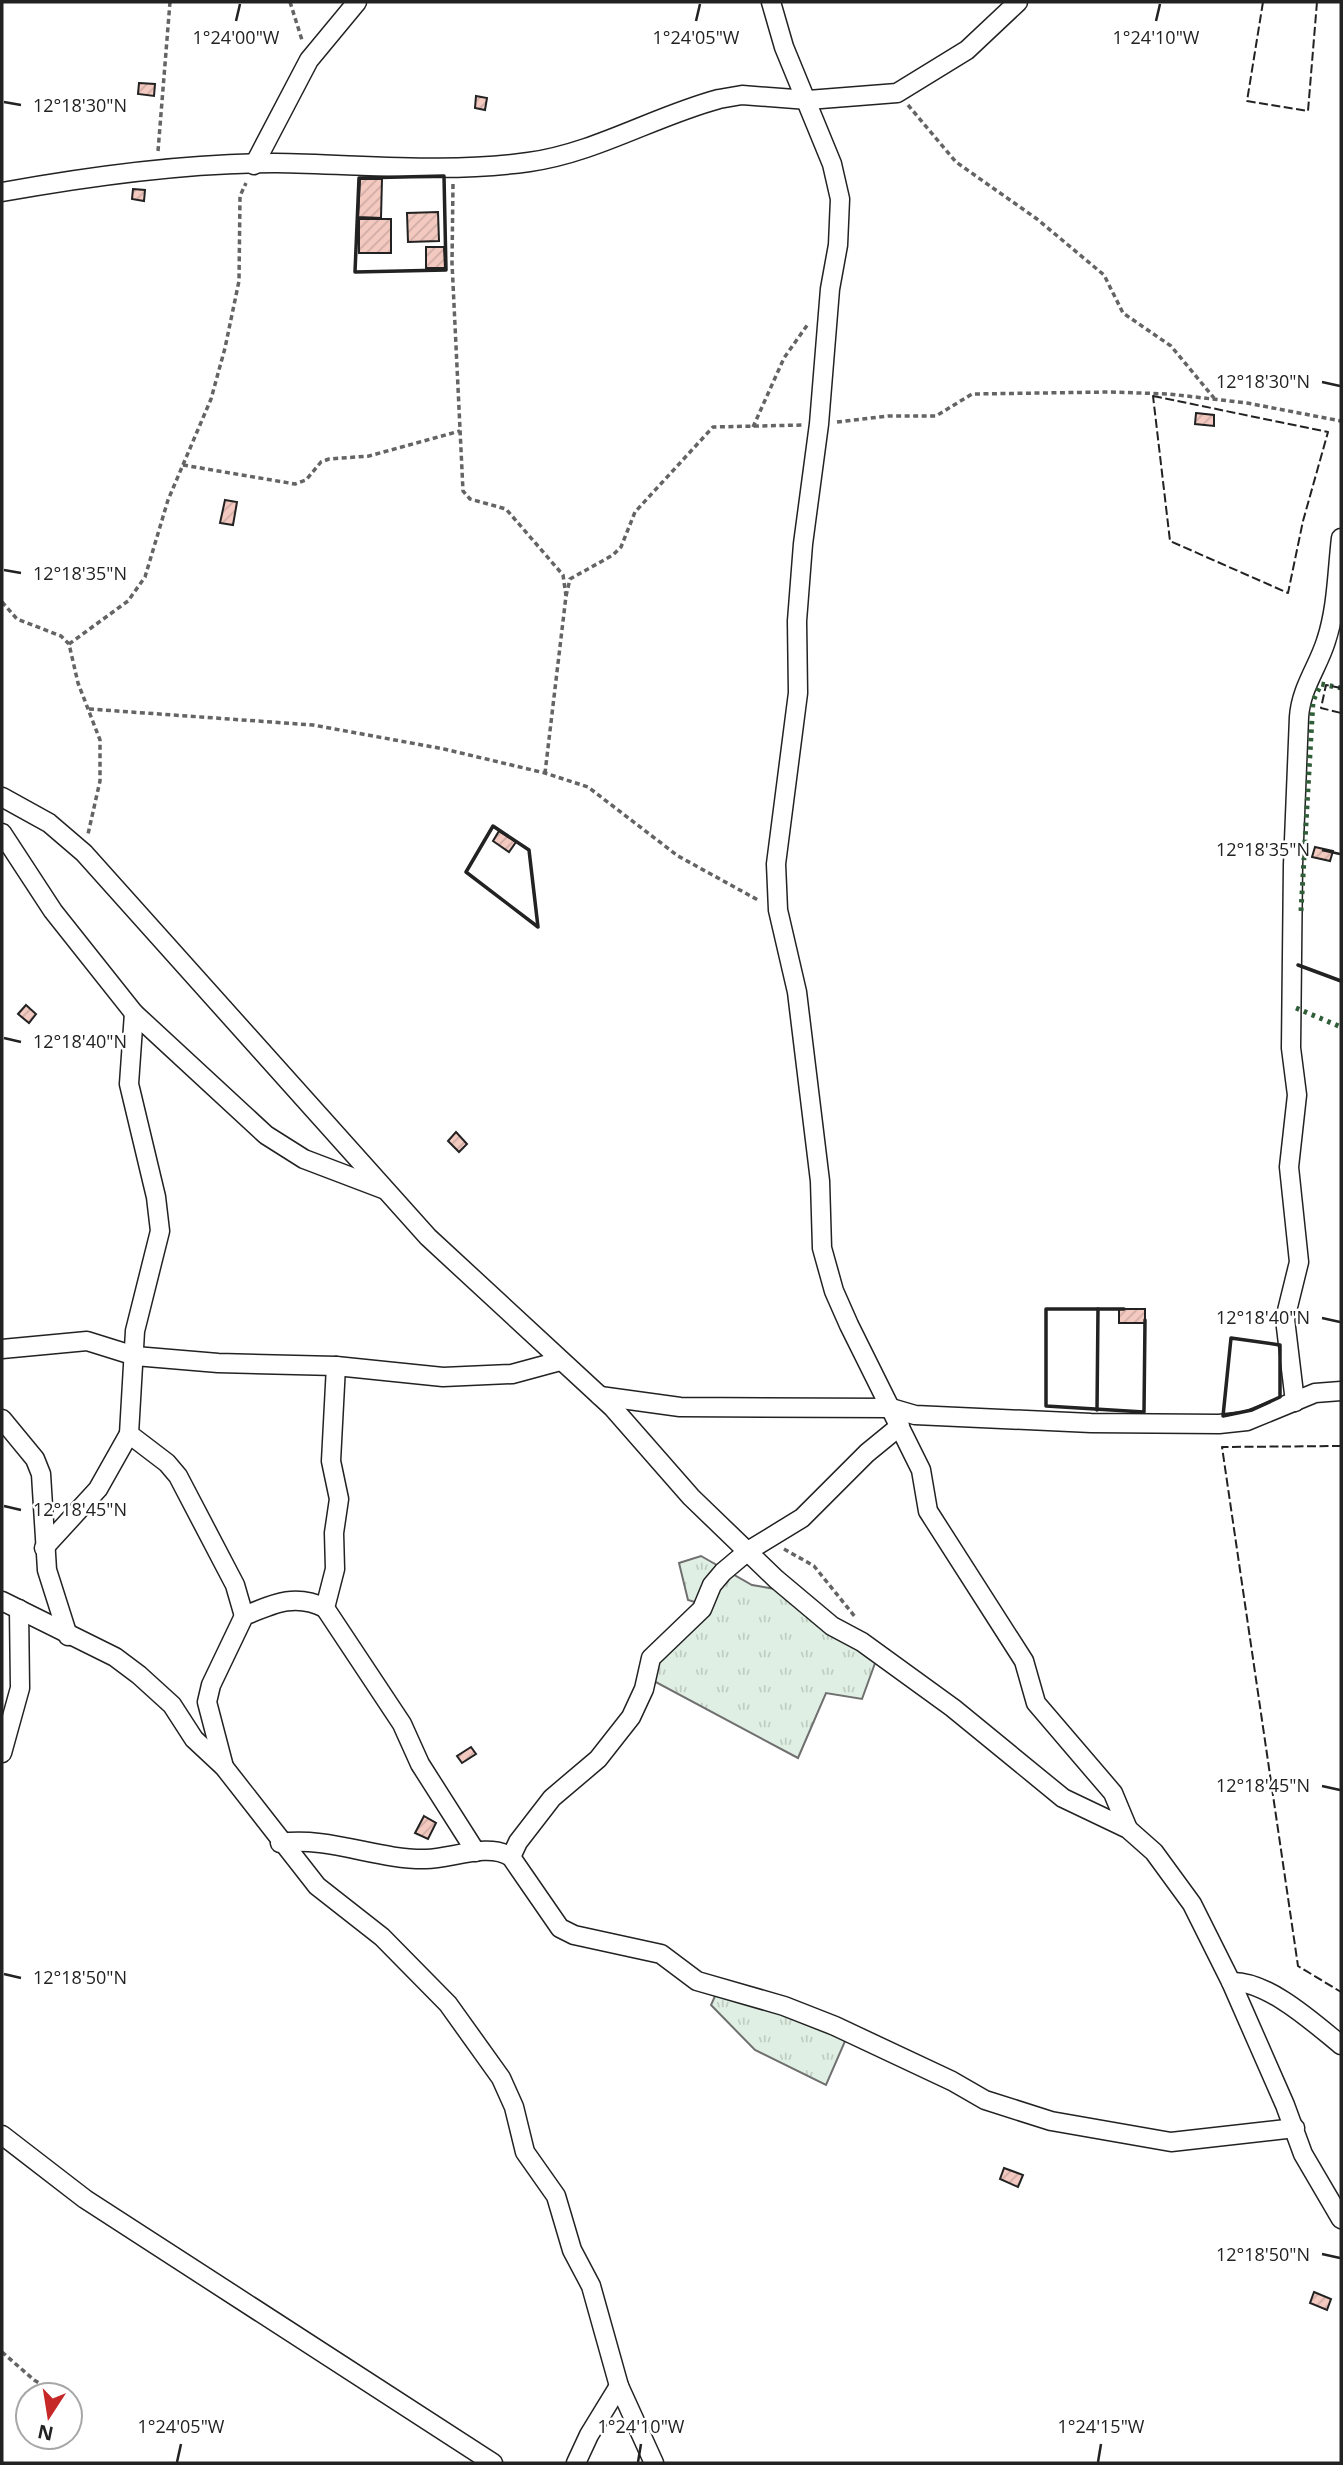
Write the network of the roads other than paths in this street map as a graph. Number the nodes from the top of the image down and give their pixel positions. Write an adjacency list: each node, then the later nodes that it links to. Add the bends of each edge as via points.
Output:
1 (357, 2): 5 (street, via 309,60)
2 (771, 2): 4 (street, via 784,47)
3 (1018, 2): 4 (street, via 967,50 897,93)
4 (808, 100): 5 (street, via 742,95 719,99 558,156 528,162 453,168); 19 (street, via 840,199 803,544 798,694 776,864 778,910 797,992 820,1181 822,1248 834,1291)
5 (254, 164): 6 (street, via 157,171)
6 (2, 192)
7 (1341, 538): 18 (street, via 1332,622 1303,693 1299,717 1292,966 1297,1095 1289,1167 1299,1262 1285,1319)
8 (2, 797): 11 (street, via 49,823 84,853)
9 (2, 833): 10 (street, via 53,911)
10 (134, 1013): 11 (street, via 266,1135 304,1159); 13 (street, via 129,1084 160,1231 135,1331)
11 (386, 1191): 14 (street, via 428,1237)
12 (2, 1349): 13 (street, via 87,1341)
13 (135, 1356): 15 (street); 22 (street)
14 (560, 1361): 15 (street, via 512,1374 443,1377); 17 (street)
15 (336, 1366): 26 (street, via 331,1461 339,1499 335,1569)
16 (1341, 1391): 18 (street, via 1315,1393)
17 (596, 1395): 19 (street, via 680,1407); 24 (street)
18 (1295, 1402): 19 (street, via 1247,1421 1219,1424 915,1415)
19 (891, 1408): 21 (street)
20 (2, 1419): 23 (street, via 35,1459 41,1474)
21 (900, 1426): 24 (street, via 802,1518); 32 (street, via 921,1469 928,1511 1024,1661 1036,1703 1113,1793)
22 (129, 1434): 23 (street, via 98,1489); 28 (street, via 178,1476 235,1585)
23 (44, 1548): 29 (street, via 50,1585)
24 (748, 1551): 32 (street, via 832,1626 862,1642 953,1708 1063,1798); 35 (street, via 712,1585 702,1609 686,1627 652,1658 631,1717 597,1759 552,1798)
25 (2, 1601): 27 (street)
26 (325, 1608): 28 (street, via 312,1602 281,1600); 34 (street, via 402,1724 432,1785)
27 (19, 1609): 29 (street); 30 (street, via 20,1688)
28 (244, 1616): 31 (street, via 207,1702)
29 (68, 1636): 31 (street, via 115,1657 139,1675 172,1705 194,1739)
30 (2, 1753)
31 (224, 1767): 33 (street)
32 (1128, 1829): 36 (street, via 1154,1852 1192,1904)
33 (281, 1843): 34 (street, via 317,1843 426,1859); 41 (street, via 317,1886 421,1974 500,2078 514,2108 525,2152 556,2196 572,2250 591,2286)
34 (475, 1852): 35 (street, via 504,1852)
35 (511, 1857): 38 (street, via 560,1927 574,1935 661,1954 697,1981 835,2026 985,2100 1051,2120 1171,2142)
36 (1231, 1982): 37 (street, via 1251,1984 1287,2004); 38 (street)
37 (1341, 2045)
38 (1295, 2128): 40 (street, via 1303,2154)
39 (2, 2135): 42 (street, via 85,2199)
40 (1341, 2219)
41 (619, 2386): 43 (street); 44 (street)
42 (493, 2463)
43 (576, 2463)
44 (654, 2463)

